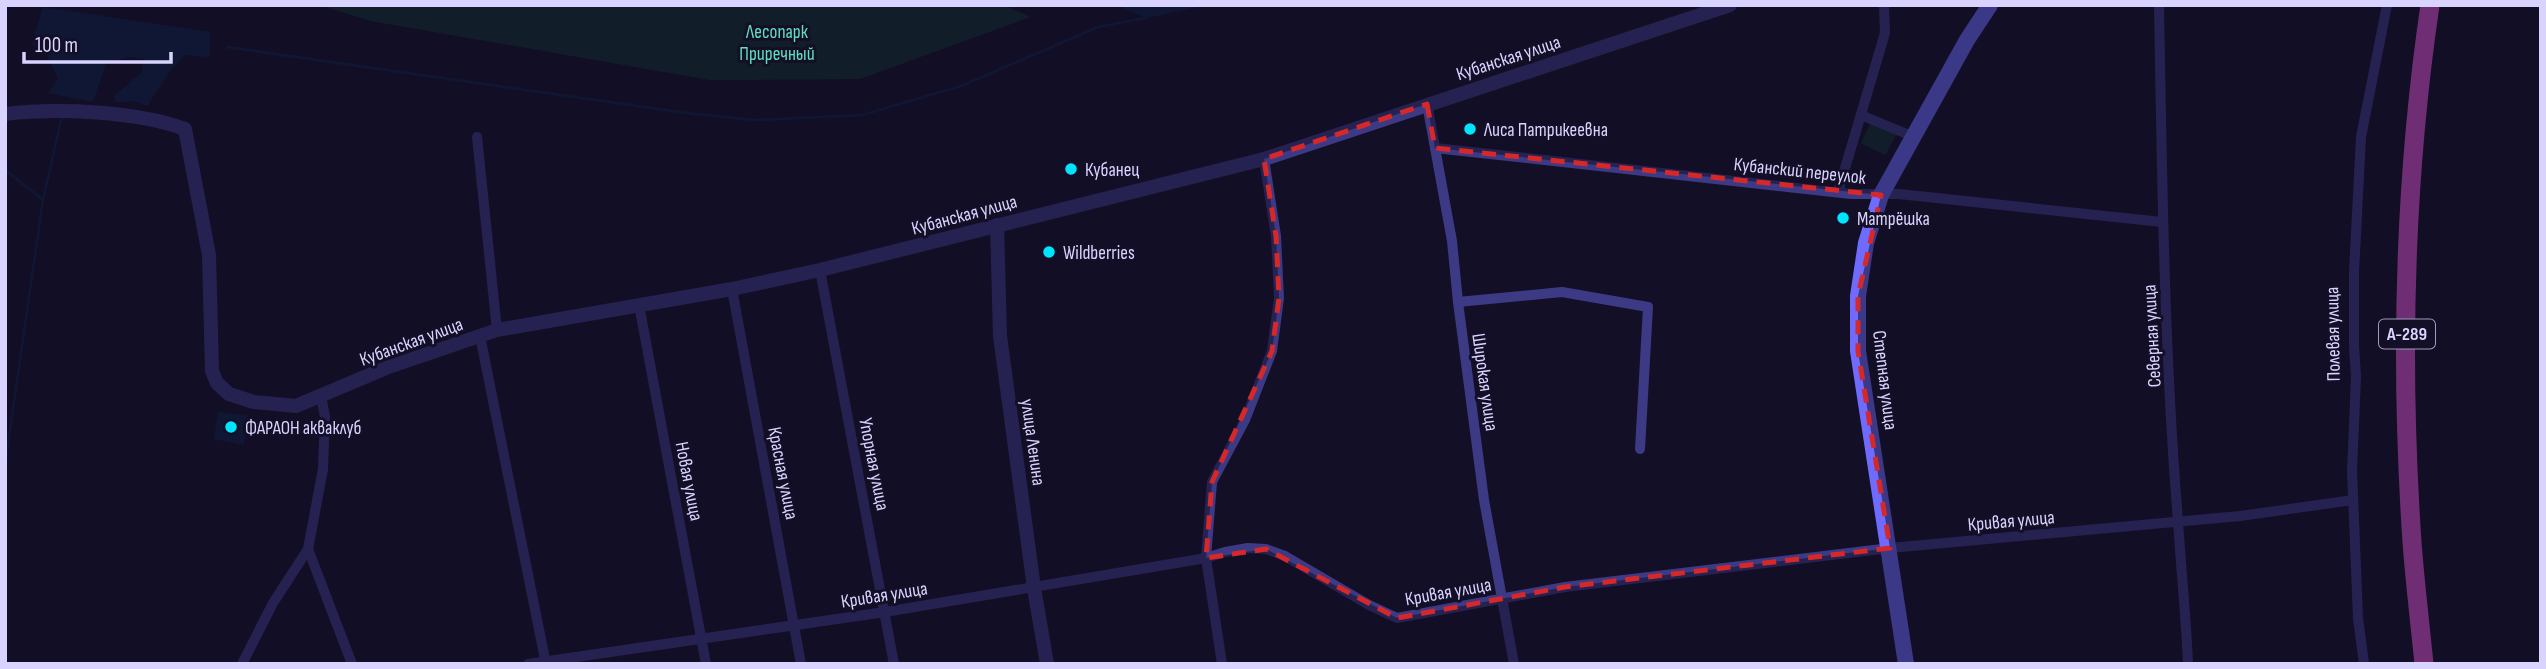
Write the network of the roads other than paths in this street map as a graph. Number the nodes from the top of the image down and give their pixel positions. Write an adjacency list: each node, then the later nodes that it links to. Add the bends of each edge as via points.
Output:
1 (1730, 5): 8 (street, Кубанская улица)
2 (1884, 5): 10 (street, via 1885,33)
3 (1990, 5): 12 (main road, Степная улица)
4 (2159, 5): 17 (street, Северная улица)
5 (2387, 5): 27 (street, Полевая улица, via 2361,137 2354,272)
6 (2430, 5): 50 (highway, А-289, via 2414,155 2407,297 2406,414)
7 (2442, 5): 51 (highway, А-289, via 2425,158 2419,283 2419,415)
8 (1427, 104): 13 (street, Широкая улица); 14 (street, Кубанская улица)
9 (5, 114): 25 (street, Кубанская улица, via 42,110 160,120 185,129 209,255 212,371 217,383 229,394 254,402 296,405)
10 (1861, 115): 12 (street); 15 (street)
11 (477, 137): 23 (street)
12 (1914, 137): 16 (main road, Степная улица)
13 (1435, 148): 15 (street, Кубанский переулок); 21 (street, Широкая улица)
14 (1264, 159): 18 (street, Кубанская улица); 31 (street, via 1277,248 1279,298 1272,351 1245,420 1212,482)
15 (1838, 192): 16 (street, Кубанский переулок)
16 (1881, 195): 17 (street, Кубанский переулок); 29 (main road, Степная улица, via 1866,243 1858,296 1858,351)
17 (2162, 222): 28 (street, Северная улица)
18 (997, 225): 19 (street, Кубанская улица); 32 (street, улица Ленина, via 1000,336)
19 (820, 271): 20 (street, Кубанская улица); 34 (street, Упорная улица)
20 (732, 289): 22 (street, Кубанская улица); 35 (street, Красная улица)
21 (1458, 302): 26 (street, via 1562,292 1648,307); 33 (street, Широкая улица, via 1484,500)
22 (639, 305): 23 (street, Кубанская улица); 36 (street, Новая улица)
23 (497, 330): 24 (street, Кубанская улица)
24 (480, 336): 25 (street, Кубанская улица); 37 (street)
25 (321, 396): 30 (street, via 326,417 323,469)
26 (1640, 449)
27 (2353, 500): 28 (street, Кривая улица); 49 (street, Полевая улица)
28 (2178, 522): 29 (street, Кривая улица); 48 (street, Северная улица)
29 (1890, 548): 33 (street, Кривая улица, via 1565,587); 47 (main road, Степная улица)
30 (308, 549): 38 (street); 39 (street)
31 (1206, 558): 32 (street, Кривая улица); 33 (street, Кривая улица, via 1266,549 1397,618); 45 (street)
32 (1034, 588): 34 (street, Кривая улица); 44 (street, улица Ленина)
33 (1503, 599): 46 (street, Широкая улица)
34 (885, 612): 35 (street, Кривая улица); 43 (street, Упорная улица)
35 (795, 626): 36 (street, Кривая улица); 42 (street, Красная улица)
36 (702, 639): 37 (street, Кривая улица); 41 (street, Новая улица)
37 (546, 662): 40 (street, Кривая улица)
38 (242, 664)
39 (352, 664)
40 (528, 664)
41 (706, 664)
42 (801, 664)
43 (894, 664)
44 (1047, 664)
45 (1222, 664)
46 (1514, 664)
47 (1906, 664)
48 (2188, 664)
49 (2364, 664)
50 (2424, 664)
51 (2436, 664)

